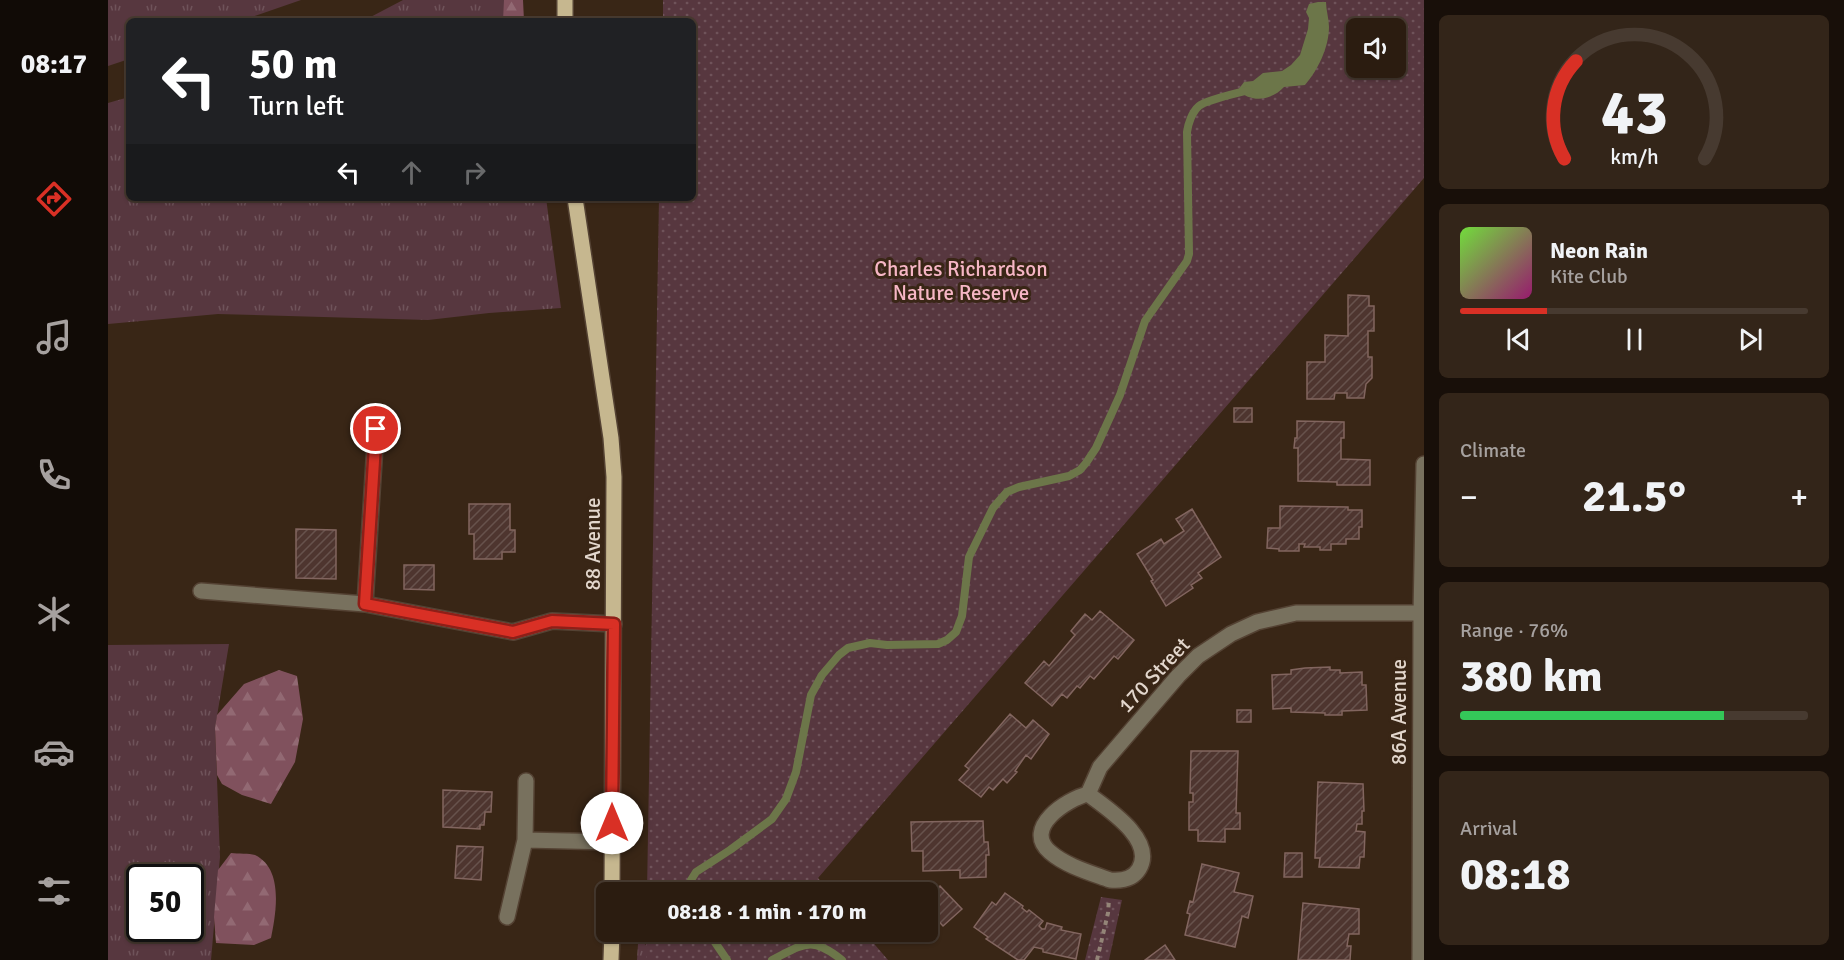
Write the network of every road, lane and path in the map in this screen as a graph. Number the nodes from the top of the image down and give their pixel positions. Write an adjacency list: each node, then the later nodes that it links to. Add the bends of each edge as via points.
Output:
1 (565, 0): 2 (main road)
2 (565, 18)
3 (575, 201): 9 (main road, 88 Avenue, via 611,438)
4 (376, 429): 7 (street)
5 (1424, 464): 8 (street, 86A Avenue)
6 (201, 591): 7 (street)
7 (365, 604): 9 (street, via 513,632 552,621)
8 (1421, 613): 11 (street, 170 Street, via 1306,612 1244,627 1188,665 1100,767); 20 (street, 86A Avenue)
9 (614, 624): 13 (main road, 88 Avenue)
10 (526, 781): 12 (street)
11 (1088, 794): 14 (street, via 1134,834 1143,852 1136,874); 14 (street, via 1075,798 1048,817 1042,831 1043,843 1057,857)
12 (525, 840): 13 (street); 16 (street)
13 (612, 842): 15 (main road, 88 Avenue)
14 (1110, 880): 19 (path, via 1108,913)
15 (612, 882)
16 (507, 917)
17 (612, 942): 18 (main road)
18 (611, 960)
19 (1097, 960)
20 (1420, 960)

